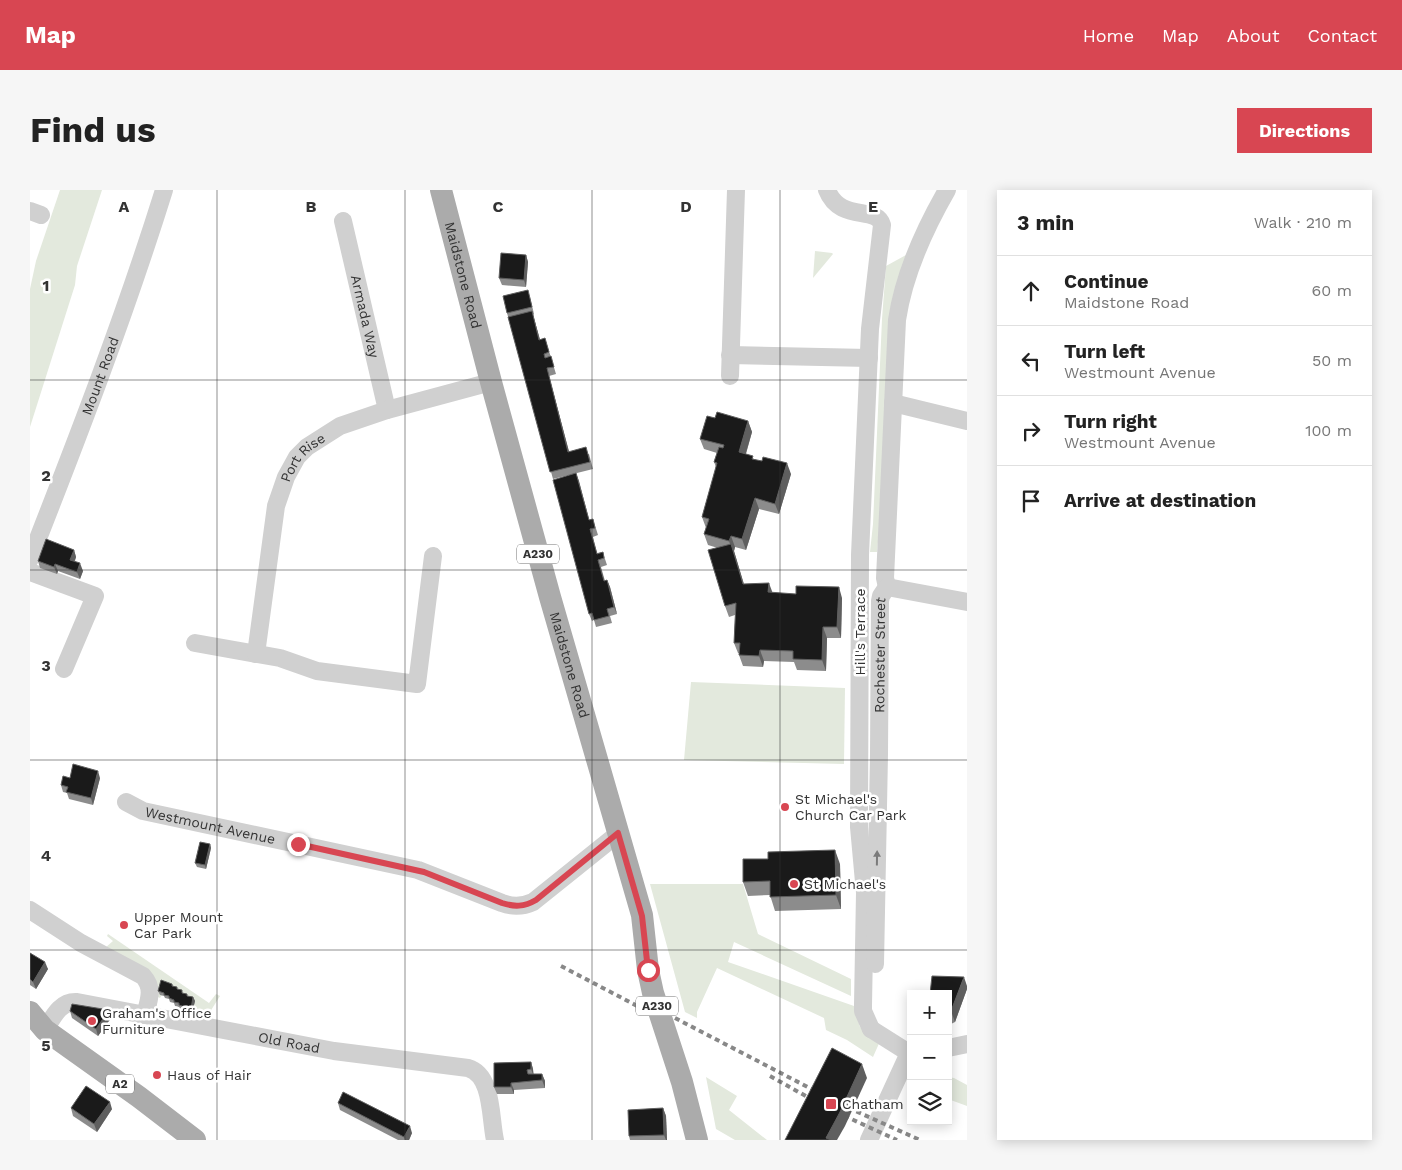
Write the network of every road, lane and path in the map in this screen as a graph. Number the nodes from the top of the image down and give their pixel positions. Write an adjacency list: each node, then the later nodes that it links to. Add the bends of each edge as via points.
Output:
1 (164, 190): 15 (street, Mount Road, via 136,278)
2 (441, 190): 10 (main road, Maidstone Road / A230)
3 (736, 190): 7 (street)
4 (827, 190): 8 (street, Hill's Terrace, via 832,200 842,208 878,218 882,224)
5 (947, 190): 11 (street, Rochester Street, via 917,250 902,295 896,328)
6 (343, 221): 12 (street, Armada Way)
7 (730, 355): 8 (street); 9 (street)
8 (869, 358): 28 (street, Hill's Terrace, via 860,562 859,782 865,893 863,1008)
9 (730, 376)
10 (491, 382): 12 (street, Port Rise); 23 (main road, Maidstone Road / A230)
11 (892, 403): 13 (street); 17 (street, Rochester Street)
12 (387, 410): 20 (street, Port Rise, via 326,433 303,450 290,468 276,506)
13 (967, 421)
14 (433, 556): 20 (street, via 417,684 317,671 283,658)
15 (30, 559)
16 (30, 572): 21 (street, via 95,596)
17 (887, 587): 18 (street); 28 (street, Rochester Street, one-way to 17, via 877,892 880,601)
18 (967, 602)
19 (195, 643): 20 (street)
20 (256, 654)
21 (64, 669)
22 (126, 802): 23 (street, Westmount Avenue, via 143,811 424,872 511,906 533,902)
23 (618, 833): 35 (main road, Maidstone Road / A230, via 642,916 653,993)
24 (30, 910): 26 (street, via 98,953 142,976 150,988)
25 (30, 1012): 27 (main road, A2)
26 (145, 1014): 27 (street, Old Road, via 68,1002); 33 (street, Old Road, via 334,1051 471,1068 479,1074 486,1087)
27 (37, 1029): 34 (main road, A2, via 139,1097)
28 (870, 1029): 31 (street)
29 (967, 1043): 30 (street)
30 (952, 1047)
31 (907, 1051)
32 (907, 1060): 36 (street)
33 (493, 1133)
34 (195, 1140)
35 (697, 1140)
36 (869, 1140)

